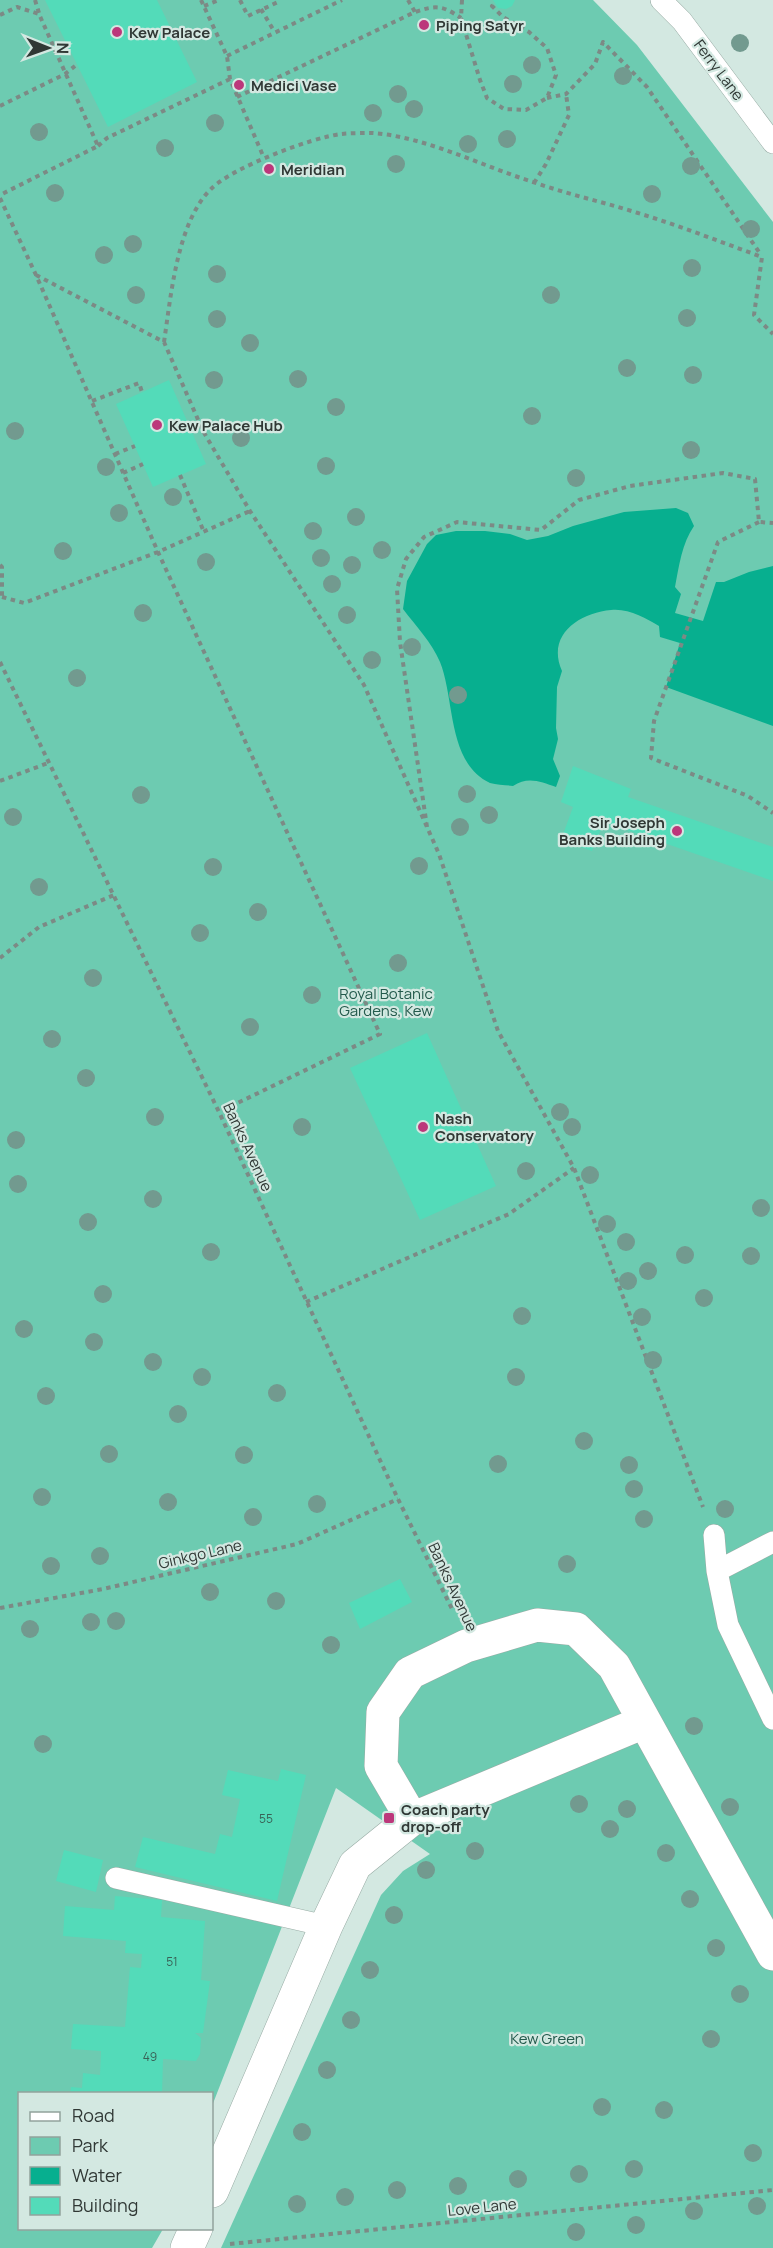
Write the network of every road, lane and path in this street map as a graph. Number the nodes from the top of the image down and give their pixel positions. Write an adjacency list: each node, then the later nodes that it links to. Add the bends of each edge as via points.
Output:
1 (35, 0): 15 (path)
2 (201, 0): 12 (path)
3 (219, 0): 12 (path)
4 (240, 0): 13 (path, via 248,16)
5 (277, 0): 13 (path)
6 (342, 0): 10 (path)
7 (408, 0): 14 (path)
8 (462, 0): 17 (path)
9 (661, 0): 27 (lane, Ferry Lane, via 682,21)
10 (335, 1): 18 (path)
11 (495, 5): 25 (path, via 492,6 503,17 547,48 556,75)
12 (204, 6): 19 (path)
13 (261, 9): 18 (path)
14 (415, 12): 17 (path, via 432,6 447,8); 24 (path)
15 (39, 14): 16 (path, via 17,7); 21 (path)
16 (0, 15)
17 (461, 18): 25 (path, via 487,98 504,109 526,110)
18 (274, 31): 19 (path)
19 (226, 56): 22 (path)
20 (75, 66): 21 (path)
21 (65, 74): 26 (path); 28 (path)
22 (230, 79): 24 (path); 28 (path, via 107,138)
23 (566, 94): 25 (path); 30 (path, via 568,115); 32 (path, via 595,64 603,42 647,87)
24 (237, 98): 29 (path)
25 (547, 98)
26 (0, 106)
27 (773, 143)
28 (98, 146): 31 (path)
29 (264, 158): 30 (path, via 340,134 371,133 398,137); 35 (path, via 212,188 189,221 175,271)
30 (534, 183): 32 (path, via 638,213)
31 (0, 196): 33 (path)
32 (762, 256): 34 (path, via 754,315)
33 (36, 275): 35 (path); 37 (path)
34 (773, 334)
35 (164, 342): 43 (path, via 203,431)
36 (142, 392): 37 (path, via 139,383)
37 (92, 401): 39 (path)
38 (135, 446): 39 (path)
39 (115, 454): 41 (path)
40 (142, 464): 41 (path)
41 (123, 472): 47 (path)
42 (180, 475): 46 (path)
43 (250, 511): 46 (path); 54 (path, via 364,685)
44 (759, 522): 45 (path); 53 (path, via 718,542 654,721 651,758 748,796); 54 (path, via 755,479 723,472 630,486 579,500 541,530 457,522 424,537 406,559 397,589 400,642)
45 (773, 523)
46 (204, 532): 47 (path)
47 (158, 552): 49 (path, via 24,603); 57 (path, via 380,1034)
48 (0, 565): 49 (path)
49 (1, 597)
50 (0, 662): 51 (path, Banks Avenue)
51 (48, 763): 52 (path); 55 (path, Banks Avenue)
52 (0, 781)
53 (773, 813)
54 (428, 832): 58 (path, via 439,854 498,1031)
55 (114, 895): 56 (path, via 39,927); 57 (path, Banks Avenue)
56 (0, 958)
57 (219, 1112): 59 (path, Banks Avenue)
58 (574, 1168): 59 (path, via 509,1214); 61 (path)
59 (306, 1302): 60 (path, Banks Avenue)
60 (398, 1499): 64 (path, Ginkgo Lane, via 297,1544 104,1589); 65 (path, Banks Avenue, via 456,1617)
61 (714, 1535): 63 (lane)
62 (773, 1542): 63 (lane)
63 (717, 1570): 66 (lane, via 728,1625)
64 (0, 1608)
65 (466, 1646): 67 (street, via 537,1625 576,1629 614,1666); 68 (street, via 410,1673 383,1712 381,1766)
66 (773, 1719)
67 (644, 1722): 68 (street); 71 (street)
68 (412, 1819): 70 (street, via 355,1865)
69 (116, 1878): 70 (lane)
70 (326, 1926): 72 (street)
71 (773, 1954)
72 (213, 2189)
73 (773, 2190): 75 (path, Love Lane)
74 (196, 2230): 76 (street)
75 (228, 2244)
76 (187, 2248)

